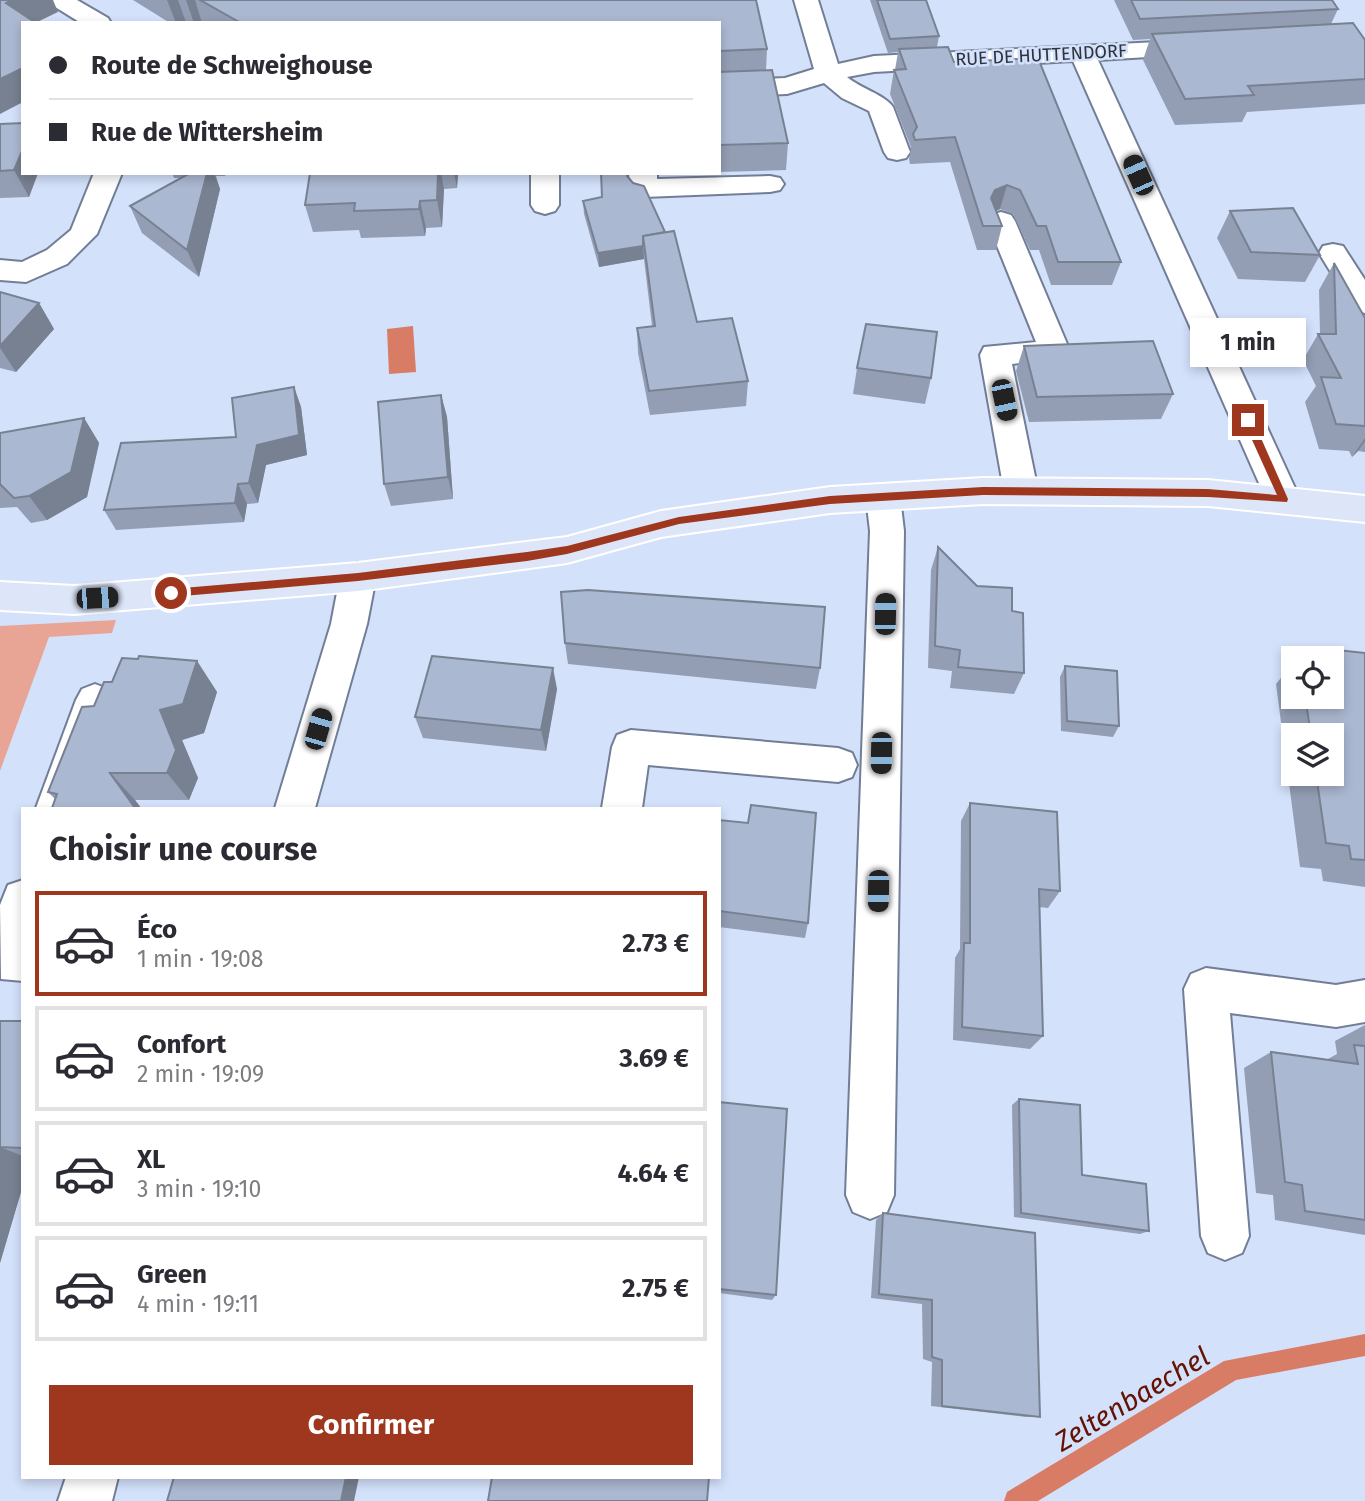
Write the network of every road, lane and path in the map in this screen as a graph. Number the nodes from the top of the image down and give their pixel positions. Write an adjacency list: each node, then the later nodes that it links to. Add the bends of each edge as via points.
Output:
1 (60, 0): 3 (street)
2 (806, 0): 6 (street)
3 (96, 21)
4 (1217, 46): 5 (street, RUE DE HUTTENDORF)
5 (1082, 53): 6 (street, RUE DE HUTTENDORF, via 874,64); 20 (street)
6 (828, 73): 7 (street, RUE DE HUTTENDORF, via 787,86); 8 (street, via 851,93 880,107)
7 (721, 89)
8 (897, 152)
9 (107, 175): 16 (street, via 83,234 57,257 26,272)
10 (545, 175): 13 (street)
11 (643, 175): 12 (street, via 644,188)
12 (770, 184)
13 (545, 205)
14 (1001, 221): 18 (street, via 1055,351 995,355)
15 (1333, 253): 17 (street)
16 (0, 270)
17 (1365, 303)
18 (1021, 491): 19 (main road); 20 (main road, via 1208,493)
19 (883, 497): 22 (main road, via 697,517 567,550); 32 (street, via 887,531)
20 (1283, 499): 21 (main road)
21 (1365, 509)
22 (358, 577): 23 (main road, via 74,600); 27 (street, via 349,624)
23 (0, 596)
24 (94, 700): 26 (street)
25 (838, 765): 28 (street, via 631,747)
26 (55, 807)
27 (295, 807)
28 (622, 807)
29 (21, 905): 30 (street, via 1,959)
30 (21, 961)
31 (1365, 1001): 33 (street, via 1336,1006 1206,989)
32 (870, 1195)
33 (1226, 1236)
34 (91, 1479): 35 (street)
35 (85, 1501)

